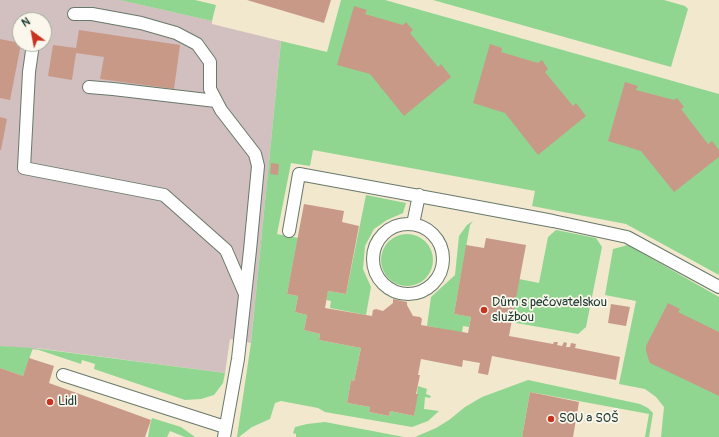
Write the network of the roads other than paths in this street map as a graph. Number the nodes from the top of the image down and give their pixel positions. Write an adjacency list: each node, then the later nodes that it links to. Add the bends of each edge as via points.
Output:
1 (74, 14): 4 (lane, via 92,14 141,23 176,32 197,44 210,62 210,89)
2 (32, 52): 9 (lane, via 24,168 164,195 226,250)
3 (89, 88): 4 (lane)
4 (216, 101): 9 (lane, via 255,154 258,166)
5 (419, 196): 6 (lane); 7 (lane, via 299,174); 8 (lane, via 627,237)
6 (414, 224): 6 (lane, via 402,224 383,234 376,243 373,254 376,275 392,291 404,294 416,294 436,281 442,270 444,258 435,236)
7 (289, 231)
8 (719, 287)
9 (245, 295): 11 (lane, via 238,359)
10 (63, 375): 11 (lane)
11 (225, 432)

